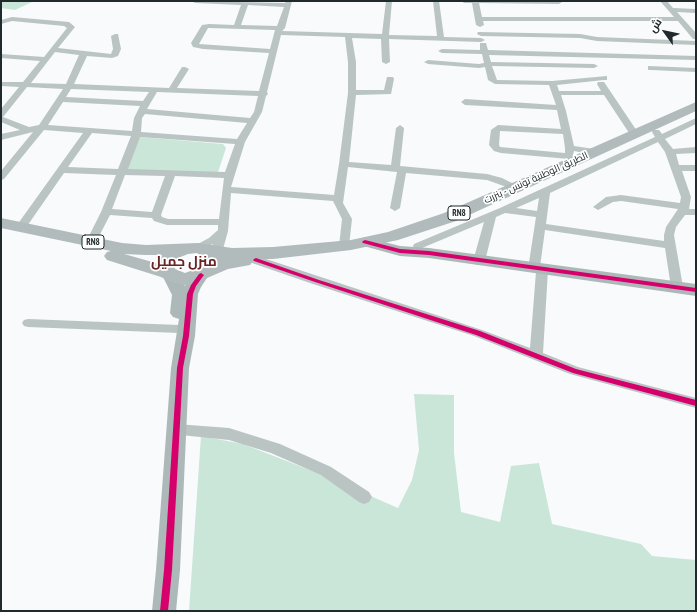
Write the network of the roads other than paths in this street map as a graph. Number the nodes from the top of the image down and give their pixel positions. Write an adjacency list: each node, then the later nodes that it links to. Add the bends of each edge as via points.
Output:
1 (195, 1): 7 (street)
2 (389, 1): 21 (street)
3 (436, 1): 24 (street)
4 (464, 1): 5 (street)
5 (475, 1): 11 (street); 14 (street)
6 (663, 1): 9 (street)
7 (246, 2): 8 (street); 17 (street)
8 (288, 3): 18 (street)
9 (672, 10): 10 (street); 12 (street)
10 (696, 11)
11 (479, 19): 14 (street); 22 (street)
12 (681, 19): 14 (street); 15 (street)
13 (1, 22): 26 (street, via 12,20 71,26)
14 (573, 25): 22 (street); 25 (street, via 597,39 644,38); 30 (street); 32 (street)
15 (687, 26): 16 (street); 23 (street)
16 (696, 26)
17 (237, 27): 18 (street); 27 (street, via 207,26 194,43 203,47)
18 (279, 31): 19 (street); 27 (street)
19 (348, 35): 21 (street); 48 (street, via 352,62)
20 (115, 36): 29 (street, via 117,49 114,55)
21 (385, 37): 24 (street); 34 (street)
22 (481, 37): 24 (street); 30 (street)
23 (696, 37)
24 (441, 38)
25 (696, 43)
26 (54, 50): 29 (street); 33 (street)
27 (274, 51): 50 (street)
28 (442, 51): 30 (street)
29 (84, 53): 45 (street)
30 (485, 53): 36 (street)
31 (1, 56): 33 (street)
32 (696, 58)
33 (46, 59): 44 (street)
34 (386, 62)
35 (428, 62): 36 (street, via 474,66)
36 (488, 64): 37 (street); 42 (street, via 492,80 495,82)
37 (594, 66)
38 (651, 68): 40 (street)
39 (185, 69): 47 (street)
40 (696, 70)
41 (390, 79): 48 (street, via 388,92)
42 (552, 83): 49 (street, via 602,81); 51 (street)
43 (1, 84): 44 (street)
44 (26, 84): 45 (street); 58 (street)
45 (69, 86): 46 (street); 52 (street)
46 (154, 90): 47 (street); 55 (street)
47 (172, 90): 50 (street)
48 (352, 93): 76 (street)
49 (606, 93): 51 (street); 67 (street)
50 (264, 94): 60 (street)
51 (556, 94): 56 (street)
52 (60, 99): 55 (street); 62 (street)
53 (464, 102): 56 (street)
54 (696, 106): 67 (main road, الطريق الوطنية تونس - بنزرت / RN8)
55 (144, 108): 60 (street); 68 (street, via 138,118)
56 (561, 108): 66 (street)
57 (696, 112): 69 (main road, الطريق الوطنية تونس - بنزرت / RN8)
58 (1, 115)
59 (1, 119): 64 (street)
60 (252, 121): 71 (street)
61 (696, 121): 69 (street)
62 (42, 127): 64 (street); 65 (street); 84 (street)
63 (400, 128): 79 (street)
64 (28, 130): 70 (street)
65 (90, 130): 68 (street); 80 (street)
66 (567, 132): 75 (street); 75 (street, via 498,128 495,130 494,146 502,150)
67 (634, 134): 72 (main road, الطريق الوطنية تونس - بنزرت / RN8)
68 (136, 135): 71 (street); 81 (street)
69 (658, 135): 72 (main road, الطريق الوطنية تونس - بنزرت / RN8); 74 (street); 87 (street)
70 (1, 137)
71 (240, 142): 83 (street)
72 (616, 146): 75 (main road, الطريق الوطنية تونس - بنزرت / RN8); 102 (main road, الطريق الوطنية تونس - بنزرت / RN8, via 480,212)
73 (696, 150): 74 (street)
74 (670, 152): 77 (street)
75 (569, 157): 85 (main road, الطريق الوطنية تونس - بنزرت / RN8)
76 (344, 164): 79 (street); 88 (street)
77 (677, 168): 78 (street); 92 (street, via 686,197)
78 (696, 168)
79 (398, 169): 85 (street, via 494,178); 90 (street)
80 (62, 170): 81 (street); 99 (street)
81 (121, 172): 82 (street); 93 (street)
82 (171, 174): 83 (street); 95 (street)
83 (229, 175): 86 (street)
84 (1, 177)
85 (515, 187): 102 (main road, الطريق الوطنية تونس - بنزرت / RN8, via 450,217)
86 (226, 190): 88 (street); 100 (street)
87 (545, 191): 91 (street); 97 (street)
88 (338, 198): 105 (street, via 347,219)
89 (598, 207): 92 (street, via 610,199 621,198)
90 (395, 208)
91 (504, 210): 96 (street); 97 (street)
92 (683, 210): 94 (street); 104 (street, via 671,227)
93 (106, 212): 95 (street); 103 (street)
94 (696, 212)
95 (156, 215): 100 (street, via 158,220 163,221)
96 (492, 215): 106 (street); 109 (street)
97 (541, 221): 104 (street); 110 (street)
98 (1, 222): 99 (main road, الطريق الوطنية تونس - بنزرت / RN8)
99 (21, 227): 103 (main road, الطريق الوطنية تونس - بنزرت / RN8)
100 (223, 227): 107 (street); 107 (street, via 210,242)
101 (1, 230): 111 (main road, RN8, via 88,249)
102 (384, 241): 105 (main road, الطريق الوطنية تونس - بنزرت / RN8); 106 (street); 106 (street, via 400,251); 108 (main road, الطريق الوطنية تونس - بنزرت / RN8, via 339,252)
103 (91, 242): 107 (main road, الطريق الوطنية تونس - بنزرت / RN8)
104 (670, 245): 112 (street)
105 (344, 246): 107 (main road, الطريق الوطنية تونس - بنزرت / RN8)
106 (423, 249): 109 (street)
107 (204, 258): 108 (main road, الطريق الوطنية تونس - بنزرت / RN8, via 232,262); 111 (main road, RN8, via 185,279); 111 (main road, RN8, via 178,251 167,258 165,268); 117 (street, via 190,294)
108 (256, 260): 116 (street, via 478,333)
109 (479, 261): 110 (street)
110 (538, 269): 112 (street); 116 (street)
111 (169, 274): 115 (street, via 180,295)
112 (678, 287): 113 (street)
113 (696, 290)
114 (28, 323): 115 (street)
115 (179, 329): 117 (street)
116 (536, 356): 118 (street, via 607,380)
117 (180, 368): 119 (street)
118 (696, 403)
119 (176, 430): 120 (street, via 228,434 275,448 326,471); 121 (street)
120 (364, 497)
121 (164, 611)

